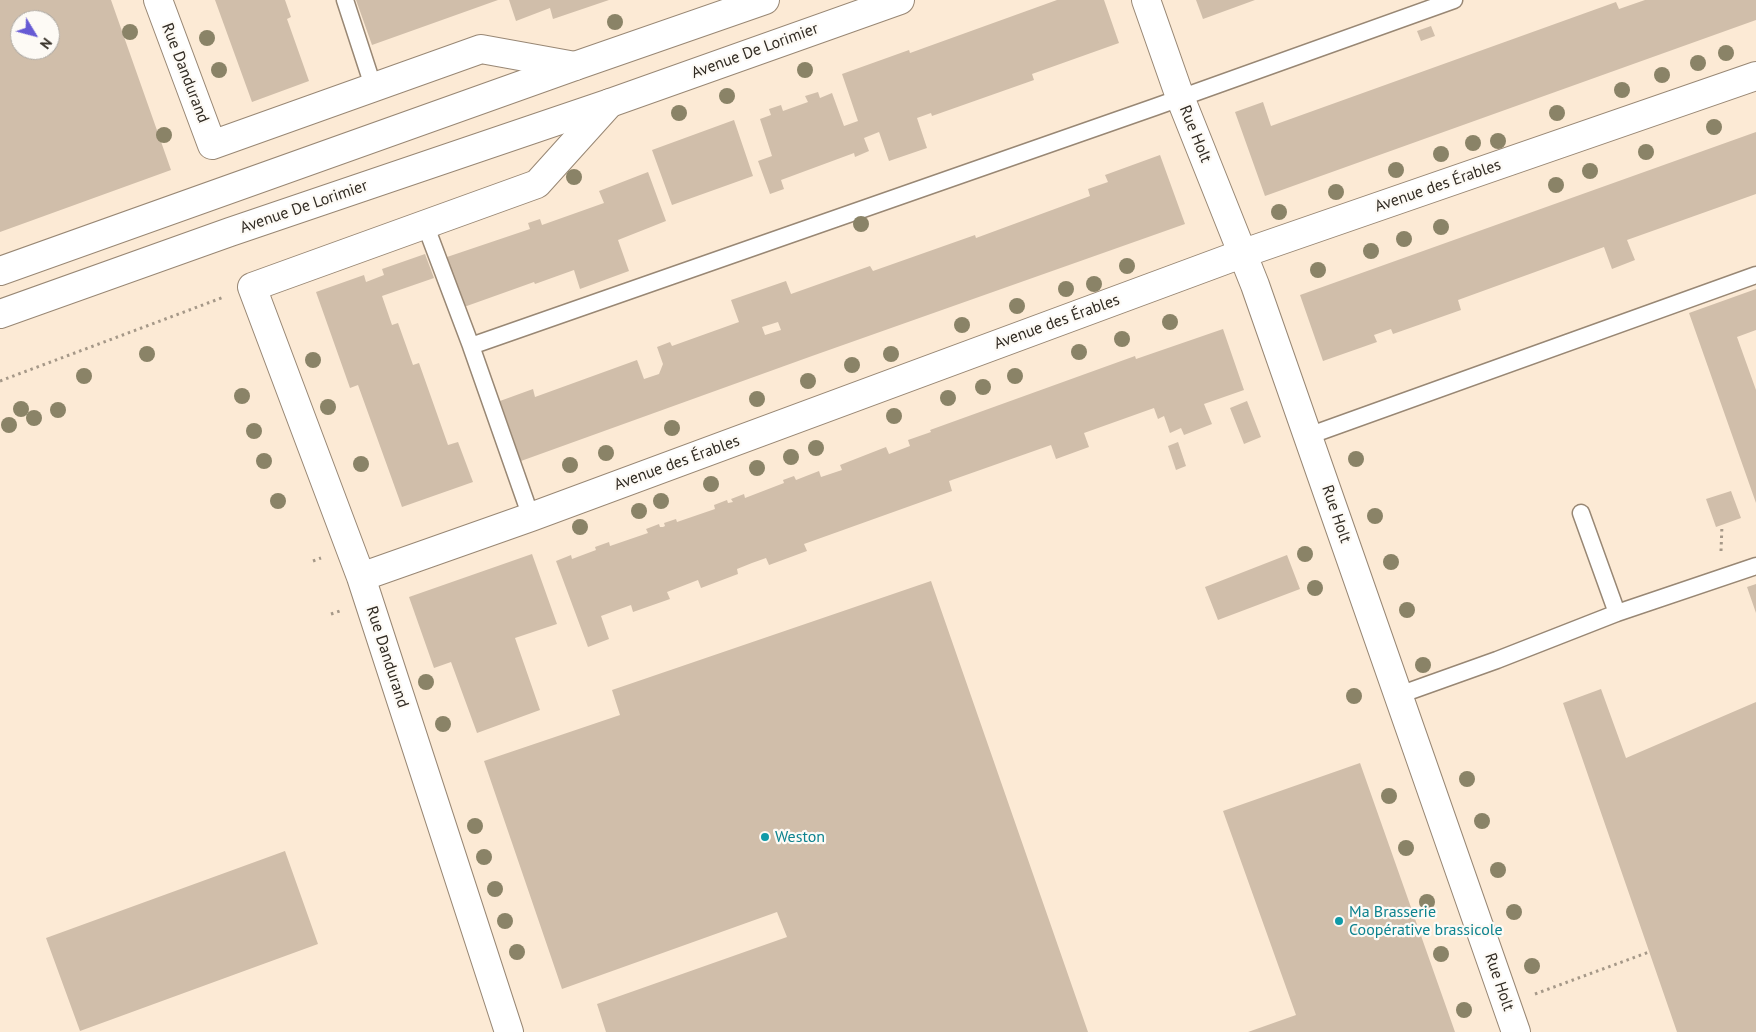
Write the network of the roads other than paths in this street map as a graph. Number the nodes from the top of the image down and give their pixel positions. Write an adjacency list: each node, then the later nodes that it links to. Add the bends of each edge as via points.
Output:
1 (158, 0): 9 (street, Rue Dandurand, via 212,146)
2 (345, 0): 9 (lane)
3 (766, 0): 7 (street)
4 (900, 0): 11 (street, Avenue De Lorimier)
5 (1146, 0): 10 (street, Rue Holt)
6 (1454, 0): 10 (lane)
7 (575, 66): 9 (street, via 481,49); 14 (street)
8 (1756, 76): 13 (street, Avenue des Érables)
9 (374, 88)
10 (1180, 97): 13 (street, Rue Holt); 18 (lane)
11 (610, 103): 12 (street, Avenue De Lorimier, via 537,184); 17 (street, Avenue De Lorimier)
12 (425, 224): 16 (street, Avenue De Lorimier); 18 (lane)
13 (1244, 253): 19 (street, Rue Holt); 21 (street, Avenue des Érables)
14 (0, 271)
15 (1756, 275): 19 (lane)
16 (252, 286): 23 (street, Rue Dandurand)
17 (0, 314)
18 (471, 346): 21 (lane)
19 (1308, 436): 25 (street, Rue Holt)
20 (1581, 513): 24 (lane)
21 (530, 517): 23 (street, Avenue des Érables)
22 (1756, 566): 24 (lane)
23 (360, 577): 26 (street, Rue Dandurand)
24 (1617, 613): 25 (lane)
25 (1399, 695): 27 (street, Rue Holt)
26 (509, 1032)
27 (1516, 1032)

